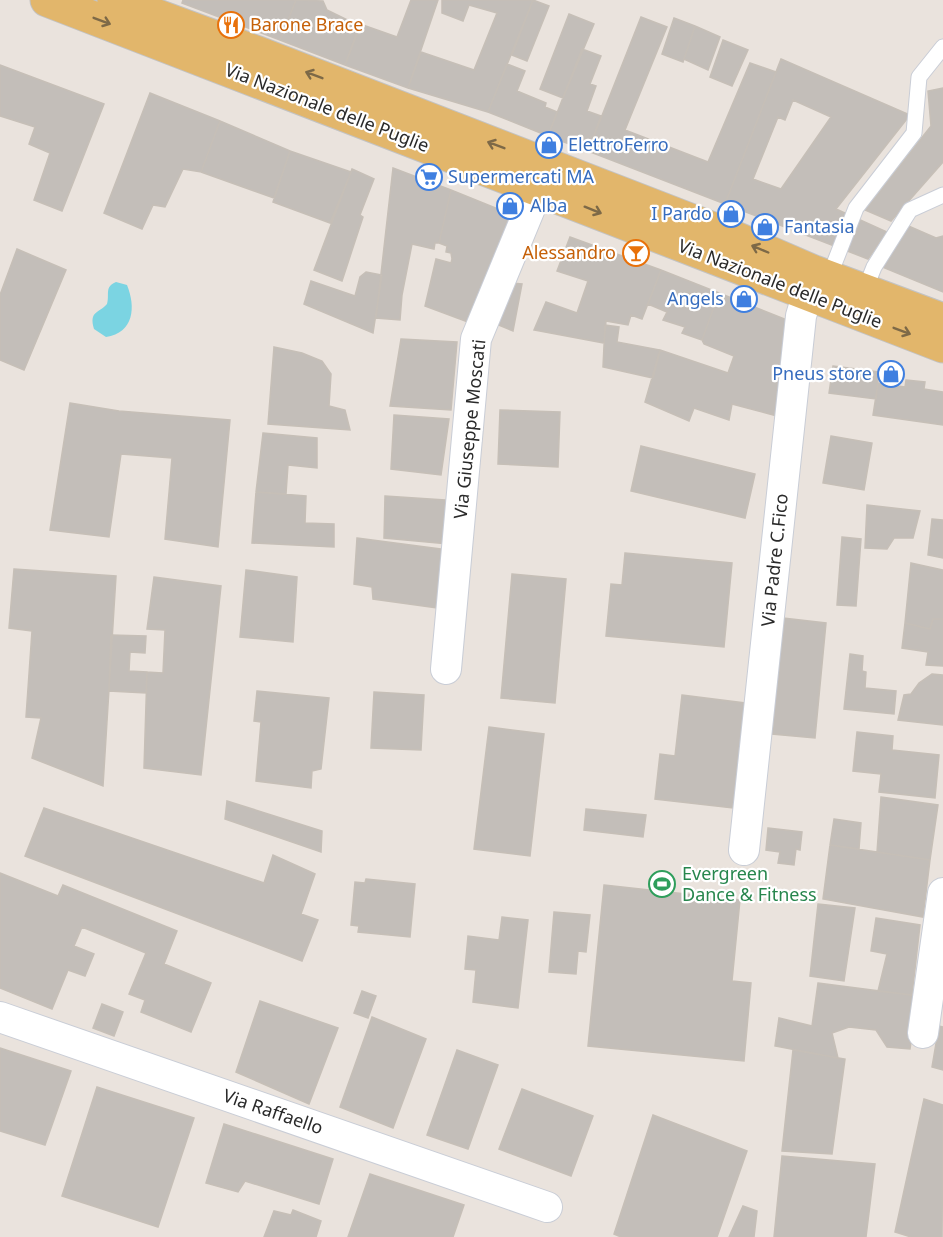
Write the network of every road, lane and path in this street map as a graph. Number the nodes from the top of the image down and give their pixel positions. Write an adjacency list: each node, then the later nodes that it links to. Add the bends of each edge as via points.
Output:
1 (47, 0): 4 (main road, Via Nazionale delle Puglie, one-way to 4)
2 (114, 0): 4 (main road, Via Nazionale delle Puglie, one-way to 2)
3 (943, 47): 6 (lane, via 919,77 914,133 856,208)
4 (545, 178): 6 (main road, Via Nazionale delle Puglie); 10 (street, Via Giuseppe Moscati, via 476,339)
5 (943, 195): 7 (lane, via 910,210 874,267)
6 (817, 282): 7 (main road, Via Nazionale delle Puglie); 9 (main road, Via Nazionale delle Puglie, one-way to 9); 11 (street, Via Padre C.Fico, via 801,316)
7 (864, 292): 8 (main road, Via Nazionale delle Puglie)
8 (943, 320)
9 (943, 346)
10 (446, 669)
11 (744, 850)
12 (943, 893): 14 (street)
13 (0, 1017): 15 (street, Via Raffaello)
14 (923, 1033)
15 (547, 1207)

